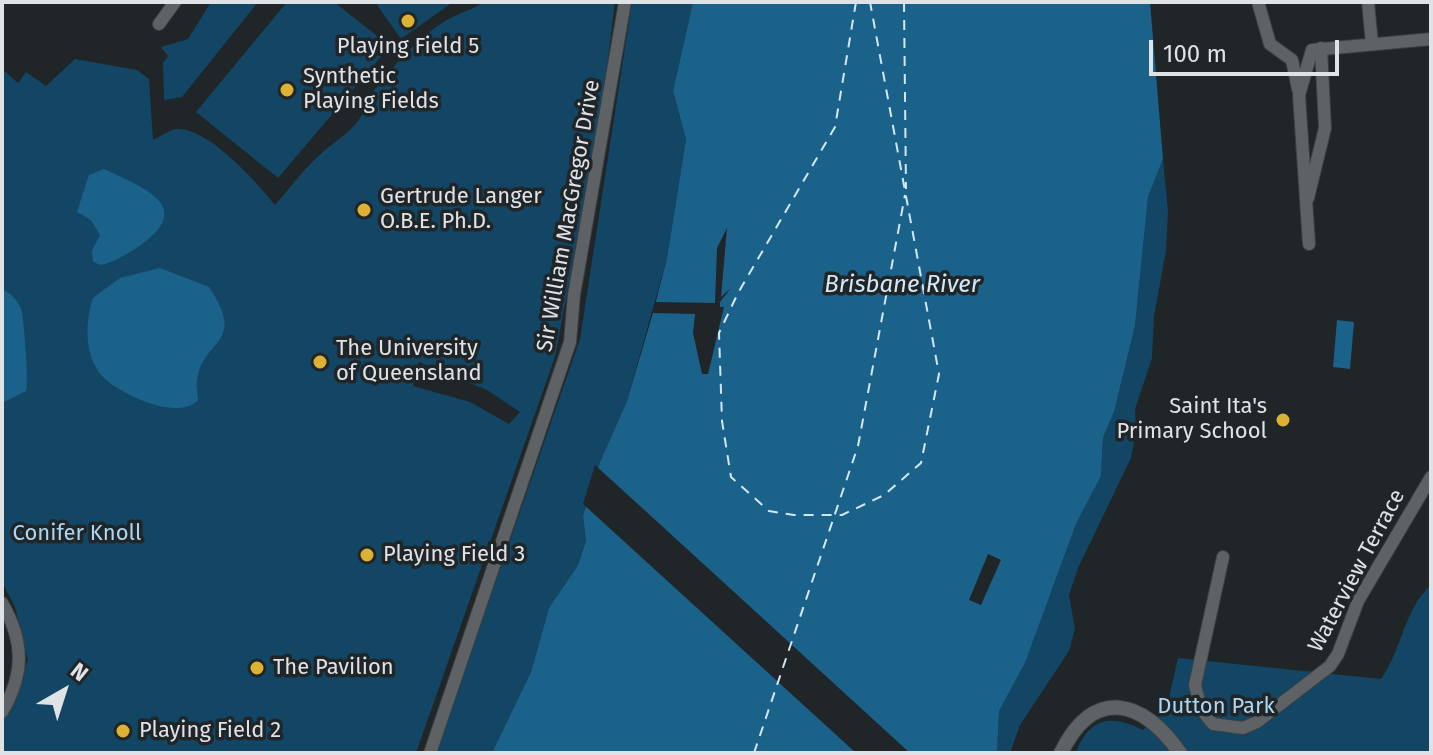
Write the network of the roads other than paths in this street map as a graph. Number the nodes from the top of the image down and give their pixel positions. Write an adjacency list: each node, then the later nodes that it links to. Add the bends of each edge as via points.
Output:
1 (175, 2): 5 (street)
2 (625, 2): 16 (street, Sir William MacGregor Drive, via 570,342)
3 (1258, 2): 9 (street, via 1270,44 1292,60)
4 (1368, 2): 7 (street)
5 (159, 24)
6 (1431, 39): 7 (street)
7 (1372, 44): 8 (street)
8 (1319, 48): 9 (street, via 1311,54); 10 (street, via 1325,128)
9 (1299, 95): 10 (street)
10 (1306, 204): 11 (street)
11 (1309, 244)
12 (1431, 477): 13 (street, Waterview Terrace, via 1358,601 1338,654 1315,680 1243,728 1213,724 1195,685)
13 (1223, 557)
14 (2, 603): 15 (street, via 13,621 21,657)
15 (2, 712)
16 (430, 753)
17 (1061, 753): 18 (street, via 1075,727 1091,714 1110,709 1150,717)
18 (1180, 753)

